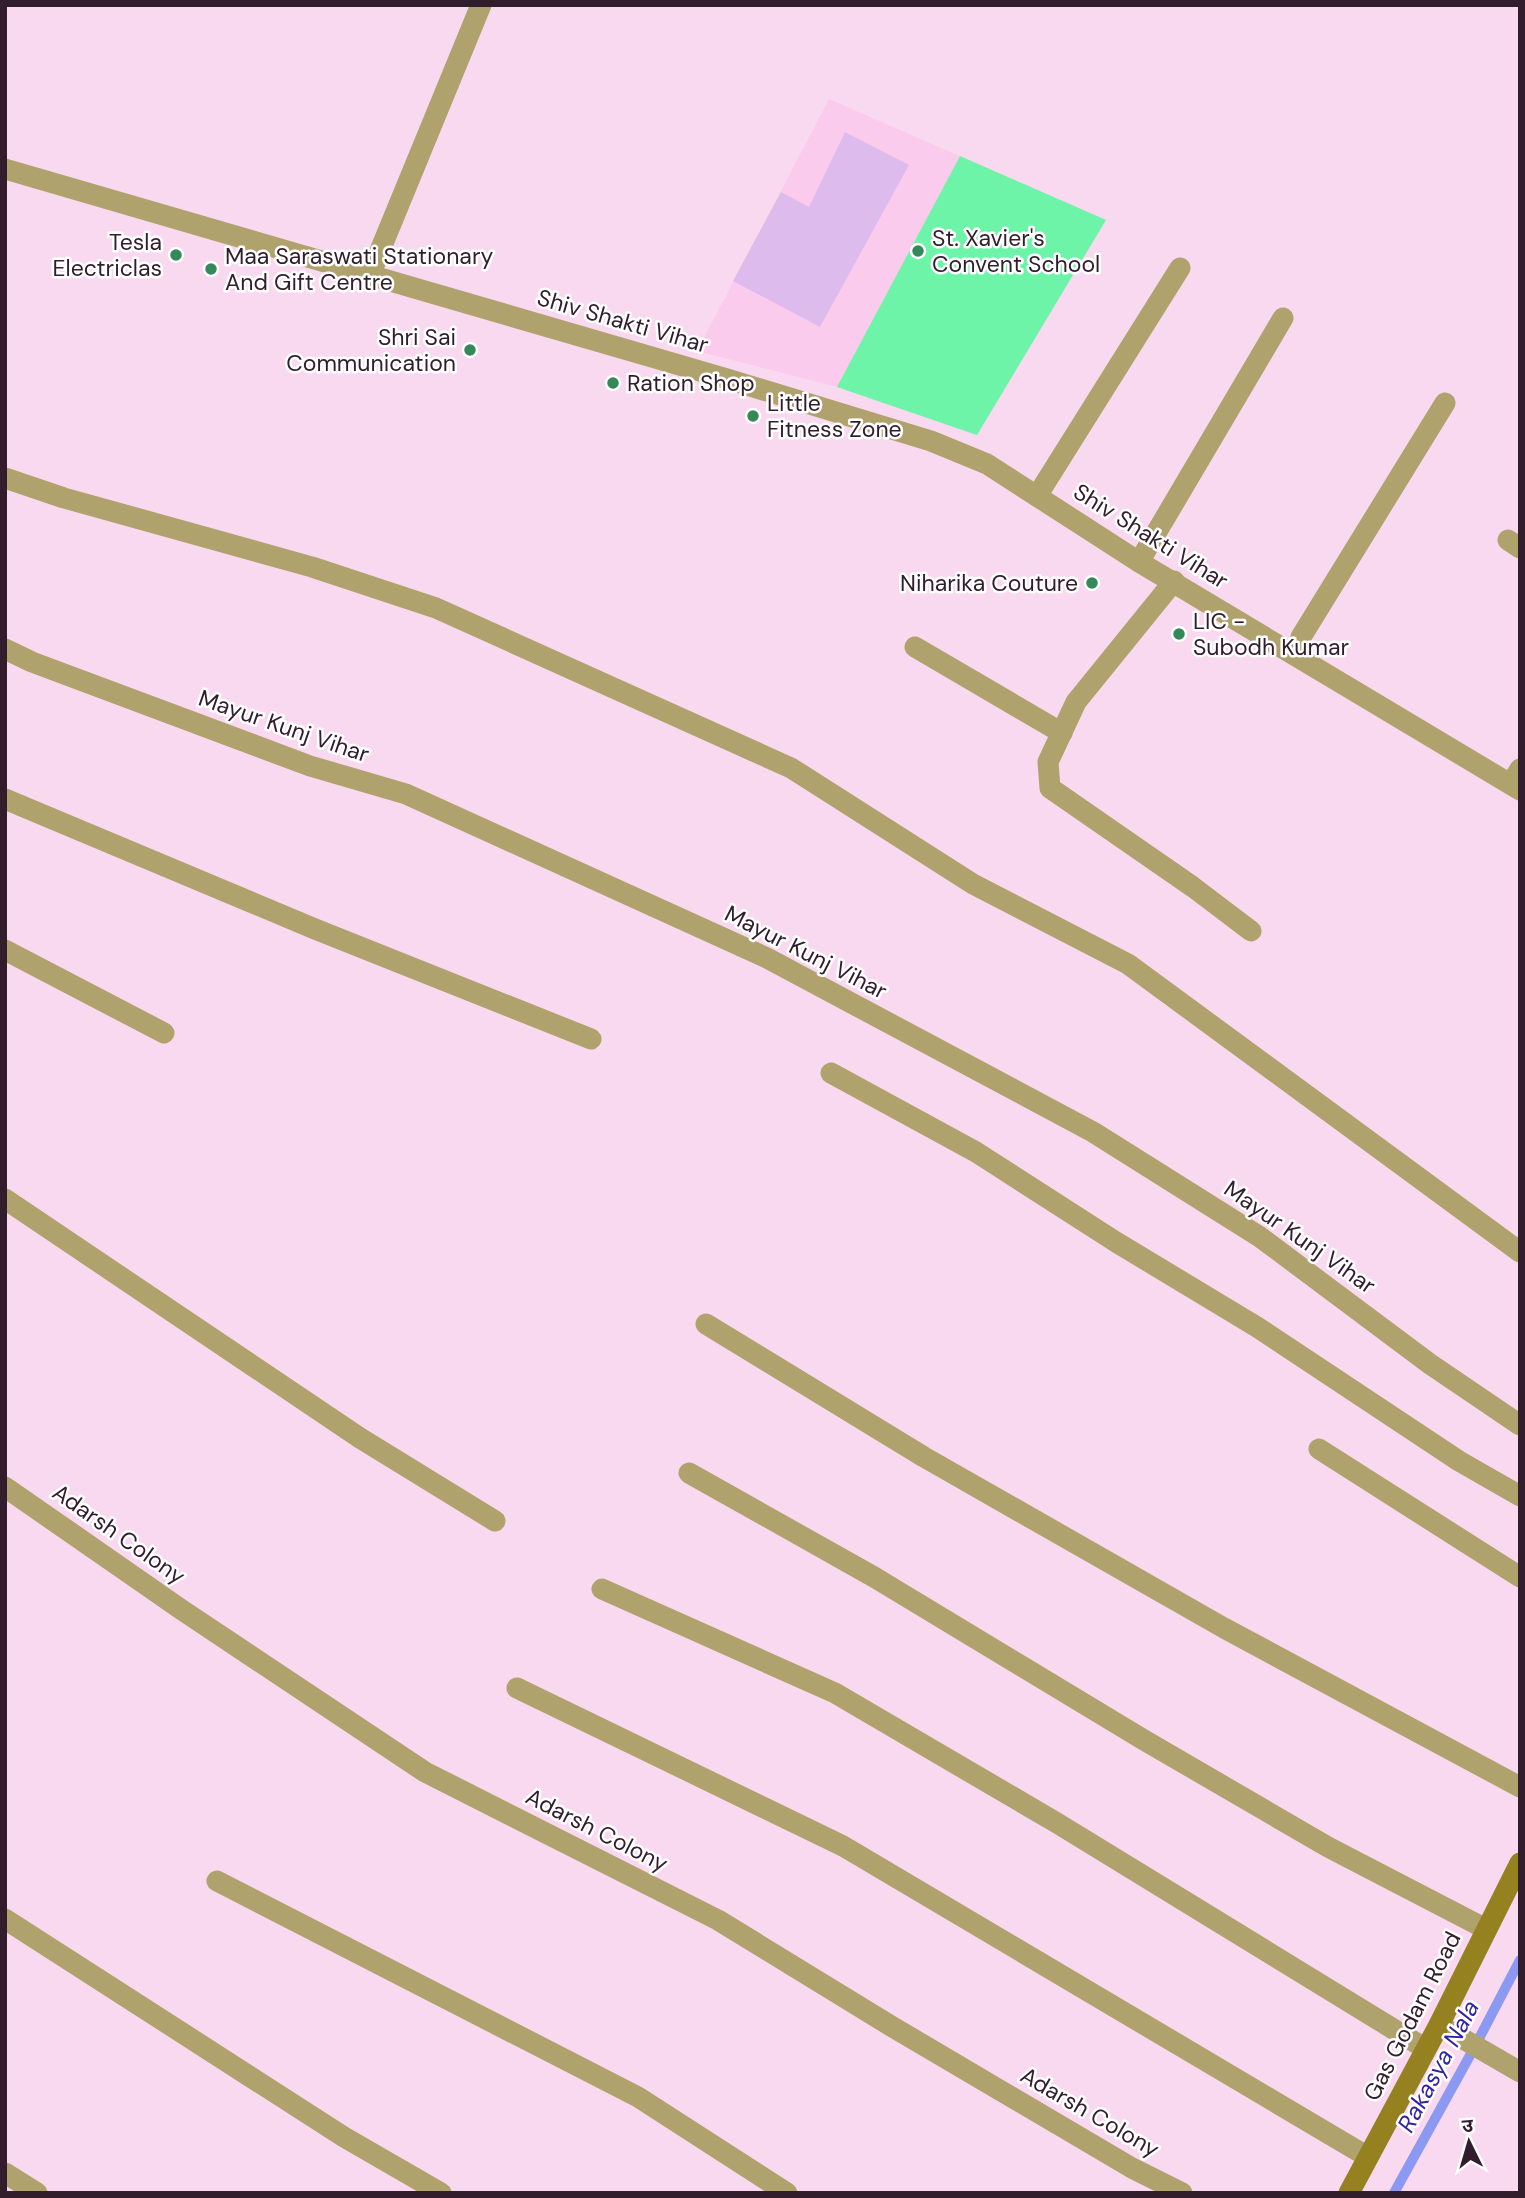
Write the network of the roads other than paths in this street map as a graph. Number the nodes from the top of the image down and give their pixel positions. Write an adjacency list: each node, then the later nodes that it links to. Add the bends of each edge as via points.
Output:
1 (481, 5): 4 (street)
2 (5, 169): 4 (street, Shiv Shakti Vihar)
3 (1180, 268): 8 (street)
4 (370, 275): 8 (street, Shiv Shakti Vihar, via 931,441 986,464)
5 (1283, 318): 9 (street)
6 (1445, 403): 13 (street, via 1301,637)
7 (5, 478): 23 (street, via 436,608 791,768 973,884 1128,964)
8 (1037, 496): 9 (street, Shiv Shakti Vihar)
9 (1139, 562): 10 (street, Shiv Shakti Vihar)
10 (1174, 581): 13 (street, Shiv Shakti Vihar); 14 (street, via 1076,702)
11 (915, 647): 14 (street)
12 (5, 649): 25 (street, Mayur Kunj Vihar, via 310,766 406,794 767,958 1093,1132 1260,1237)
13 (1297, 656): 15 (street, Shiv Shakti Vihar)
14 (1062, 733): 17 (street, via 1048,762 1050,788)
15 (1517, 781)
16 (5, 799): 20 (street)
17 (1251, 931)
18 (5, 950): 19 (street)
19 (164, 1032)
20 (591, 1039)
21 (831, 1073): 29 (street, via 976,1153)
22 (5, 1199): 30 (street, via 360,1438)
23 (1520, 1252)
24 (706, 1325): 34 (street, via 1176,1601)
25 (1520, 1425)
26 (1320, 1449): 31 (street)
27 (689, 1473): 38 (street, via 874,1577 1294,1827)
28 (5, 1487): 47 (street, Adarsh Colony, via 425,1772 718,1920 1132,2168)
29 (1520, 1496)
30 (495, 1521)
31 (1520, 1577)
32 (602, 1589): 40 (street, via 835,1693)
33 (517, 1688): 42 (street, via 843,1846)
34 (1520, 1787)
35 (1520, 1863): 38 (main road, Gas Godam Road)
36 (217, 1881): 46 (street, via 638,2097)
37 (5, 1919): 45 (street, via 344,2137)
38 (1486, 1929): 39 (main road, Gas Godam Road)
39 (1439, 2025): 40 (main road, Gas Godam Road); 41 (street)
40 (1426, 2049): 42 (main road, Gas Godam Road)
41 (1520, 2072)
42 (1368, 2157): 48 (main road, Gas Godam Road)
43 (5, 2173): 44 (street)
44 (37, 2193)
45 (441, 2193)
46 (786, 2193)
47 (1182, 2193)
48 (1349, 2193)

